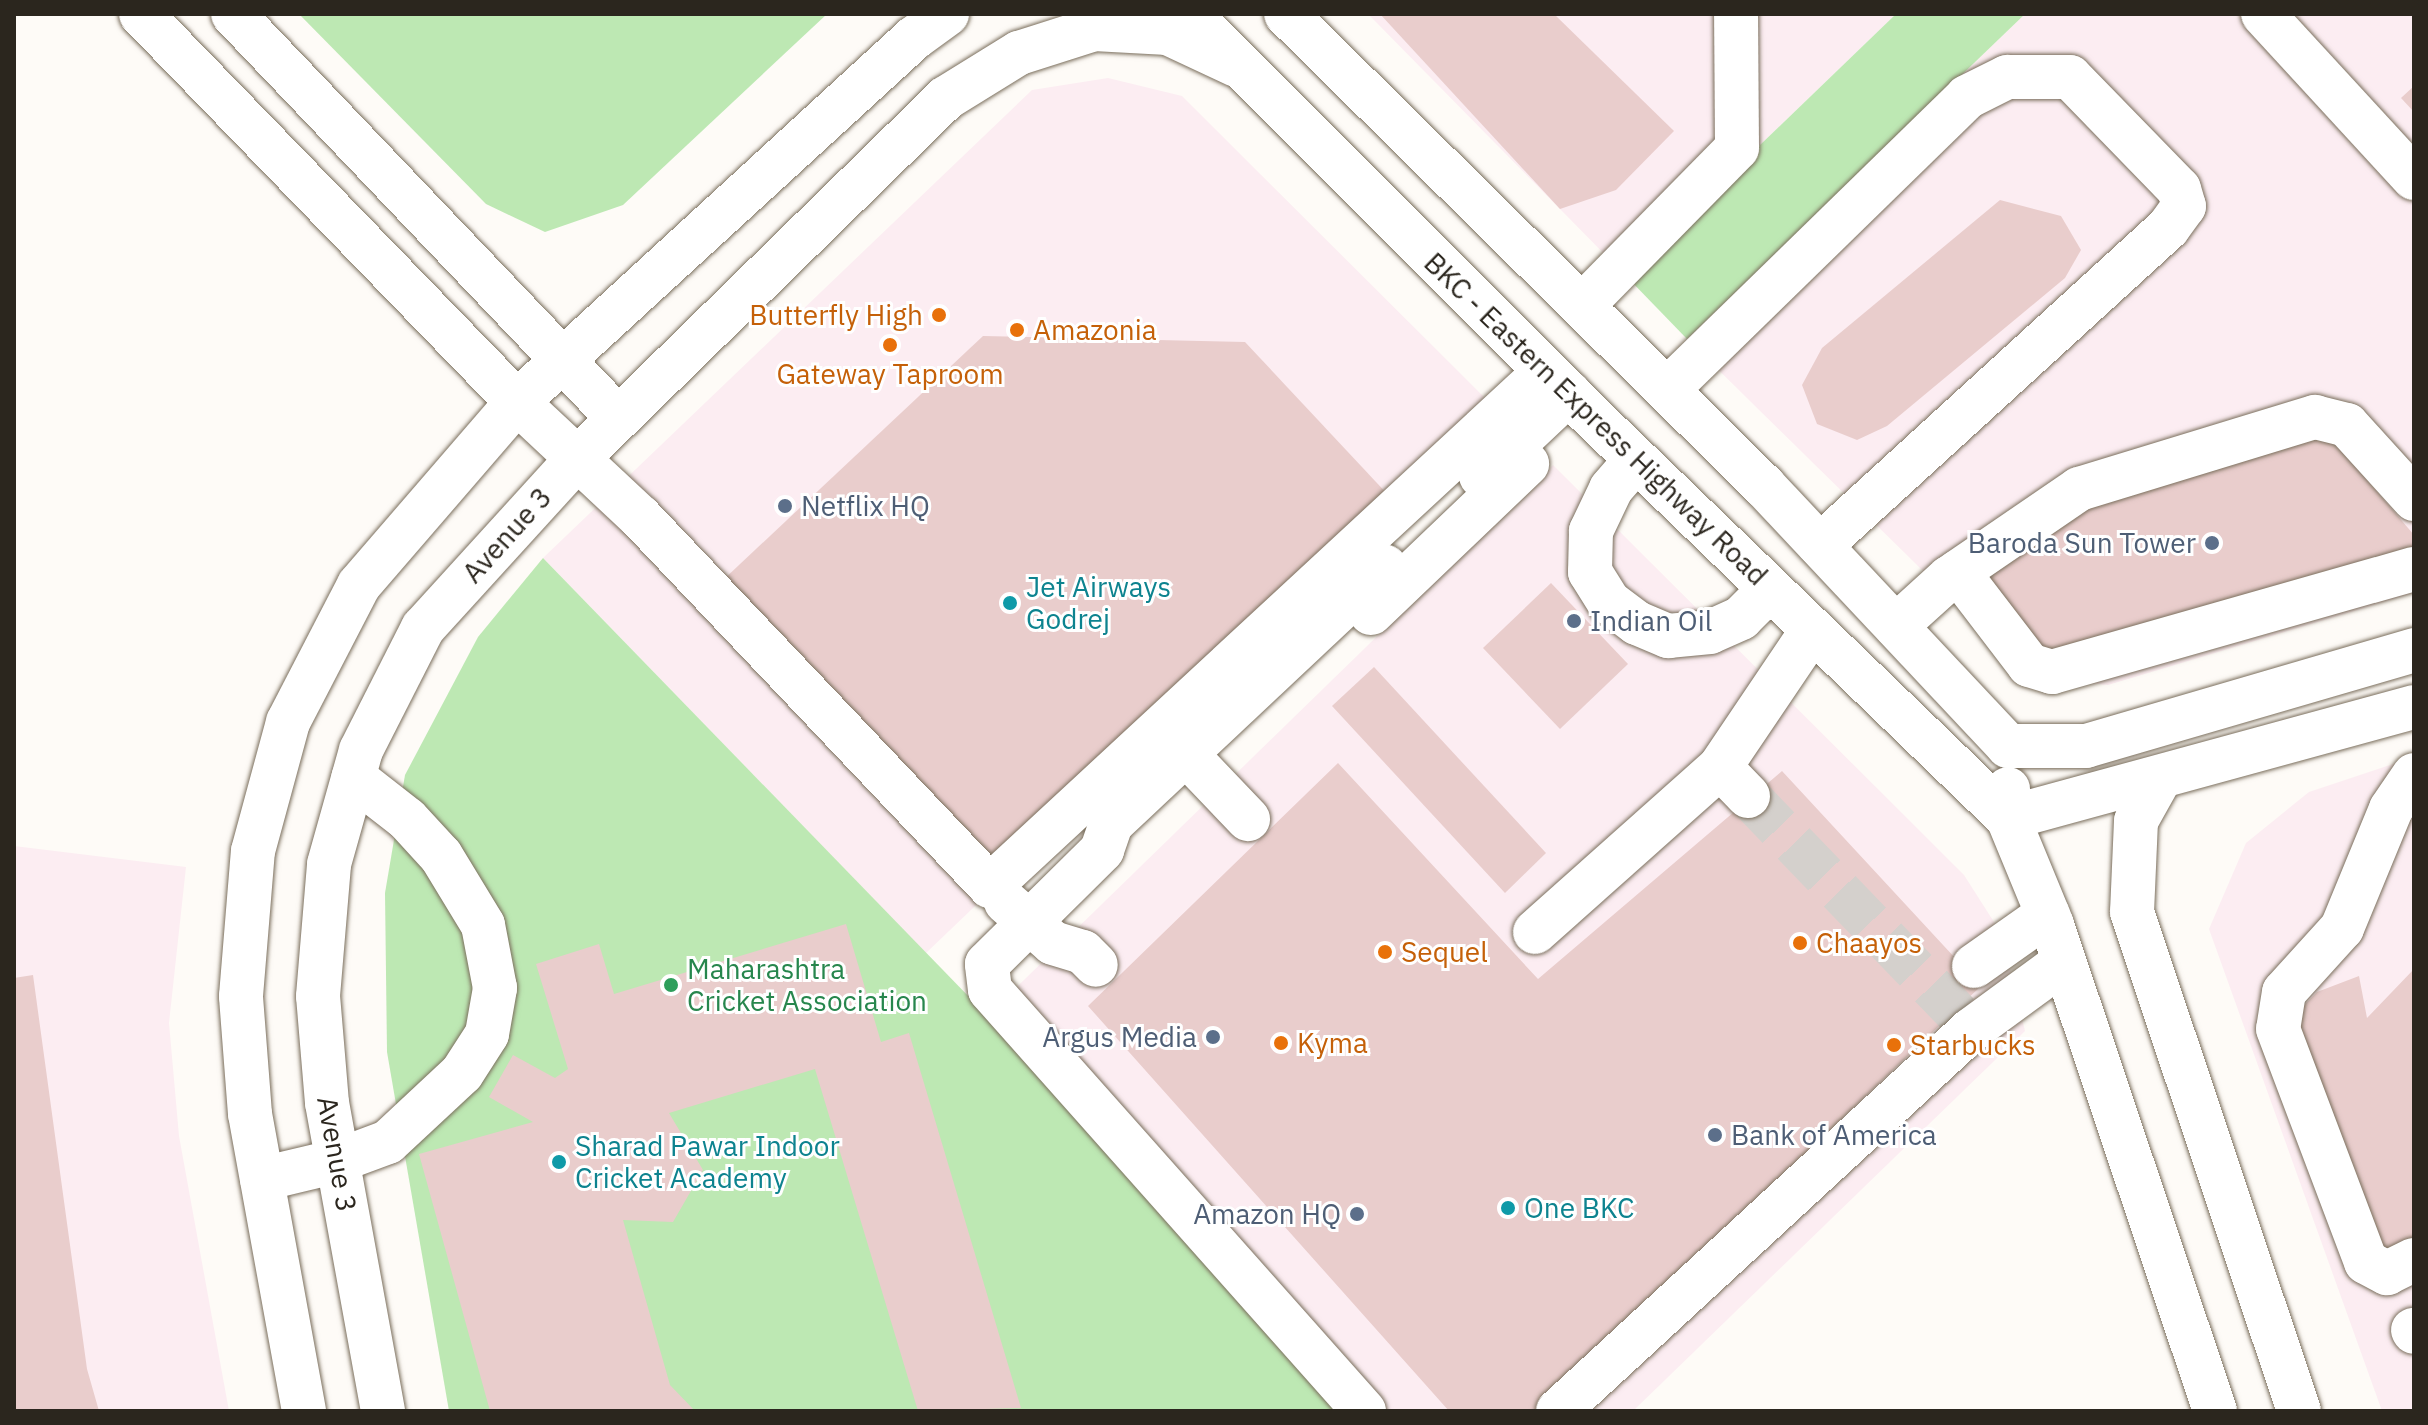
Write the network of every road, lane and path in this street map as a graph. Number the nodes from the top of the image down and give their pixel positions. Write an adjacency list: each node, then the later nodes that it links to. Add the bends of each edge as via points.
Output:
1 (141, 14): 14 (street)
2 (233, 14): 11 (street)
3 (1189, 14): 8 (street, BKC - Eastern Express Highway Road)
4 (1286, 14): 10 (street)
5 (1736, 14): 10 (street, via 1737,148)
6 (2263, 14): 9 (street)
7 (930, 22): 11 (street)
8 (1236, 65): 13 (street, BKC - Eastern Express Highway Road); 15 (street, Avenue 3, via 1168,33 1094,29 1019,53 946,98)
9 (2414, 178)
10 (1582, 306): 12 (street)
11 (565, 362): 14 (street); 15 (street)
12 (1667, 390): 19 (street); 19 (street, via 1967,97 2007,77 2070,77 2179,189 2184,206 2168,228)
13 (1567, 391): 17 (street, BKC - Eastern Express Highway Road); 28 (street); 34 (street, via 1341,558)
14 (517, 402): 16 (street); 42 (street, via 359,585 288,722 253,851 241,996 250,1114)
15 (618, 418): 16 (street, Avenue 3)
16 (576, 460): 30 (street, Avenue 3, via 423,628 361,750); 34 (street, via 640,517)
17 (1636, 460): 22 (street, BKC - Eastern Express Highway Road); 22 (street, via 1611,489 1591,531 1590,572 1609,602 1637,623 1668,636 1710,632 1741,618)
18 (2414, 499): 21 (street, via 2347,425 2315,417 2079,489)
19 (1820, 546): 23 (street)
20 (2414, 569): 21 (street, via 2052,672 2029,665)
21 (1958, 572): 23 (street)
22 (1770, 589): 24 (street, BKC - Eastern Express Highway Road)
23 (1896, 626): 27 (street)
24 (1813, 629): 32 (street, BKC - Eastern Express Highway Road); 37 (street, via 1734,782)
25 (2414, 650): 27 (street, via 2086,746)
26 (2413, 710): 31 (street)
27 (2008, 746): 32 (street)
28 (1195, 763): 33 (street); 36 (street, via 1130,844 1102,850)
29 (2414, 775): 43 (street, via 2391,809 2342,928 2284,992 2278,1029 2366,1262 2387,1273)
30 (353, 777): 41 (street, Avenue 3, via 329,864 318,996); 41 (street, via 407,819 441,856 483,925 495,988 487,1034 462,1073 388,1142)
31 (2160, 778): 32 (street); 49 (street, via 2136,821 2132,912)
32 (2008, 818): 35 (street)
33 (1248, 819)
34 (990, 886): 36 (street)
35 (2048, 914): 38 (street); 39 (street)
36 (1040, 932): 40 (street, via 1083,952); 46 (street, via 987,964 990,990)
37 (1535, 932)
38 (2064, 962): 47 (street, via 1964,1022); 48 (street)
39 (1974, 966)
40 (1086, 974)
41 (337, 1161): 42 (street); 45 (street, Avenue 3)
42 (262, 1179): 44 (street)
43 (2414, 1260)
44 (304, 1411)
45 (383, 1411)
46 (1364, 1411)
47 (1558, 1411)
48 (2215, 1411)
49 (2299, 1411)

